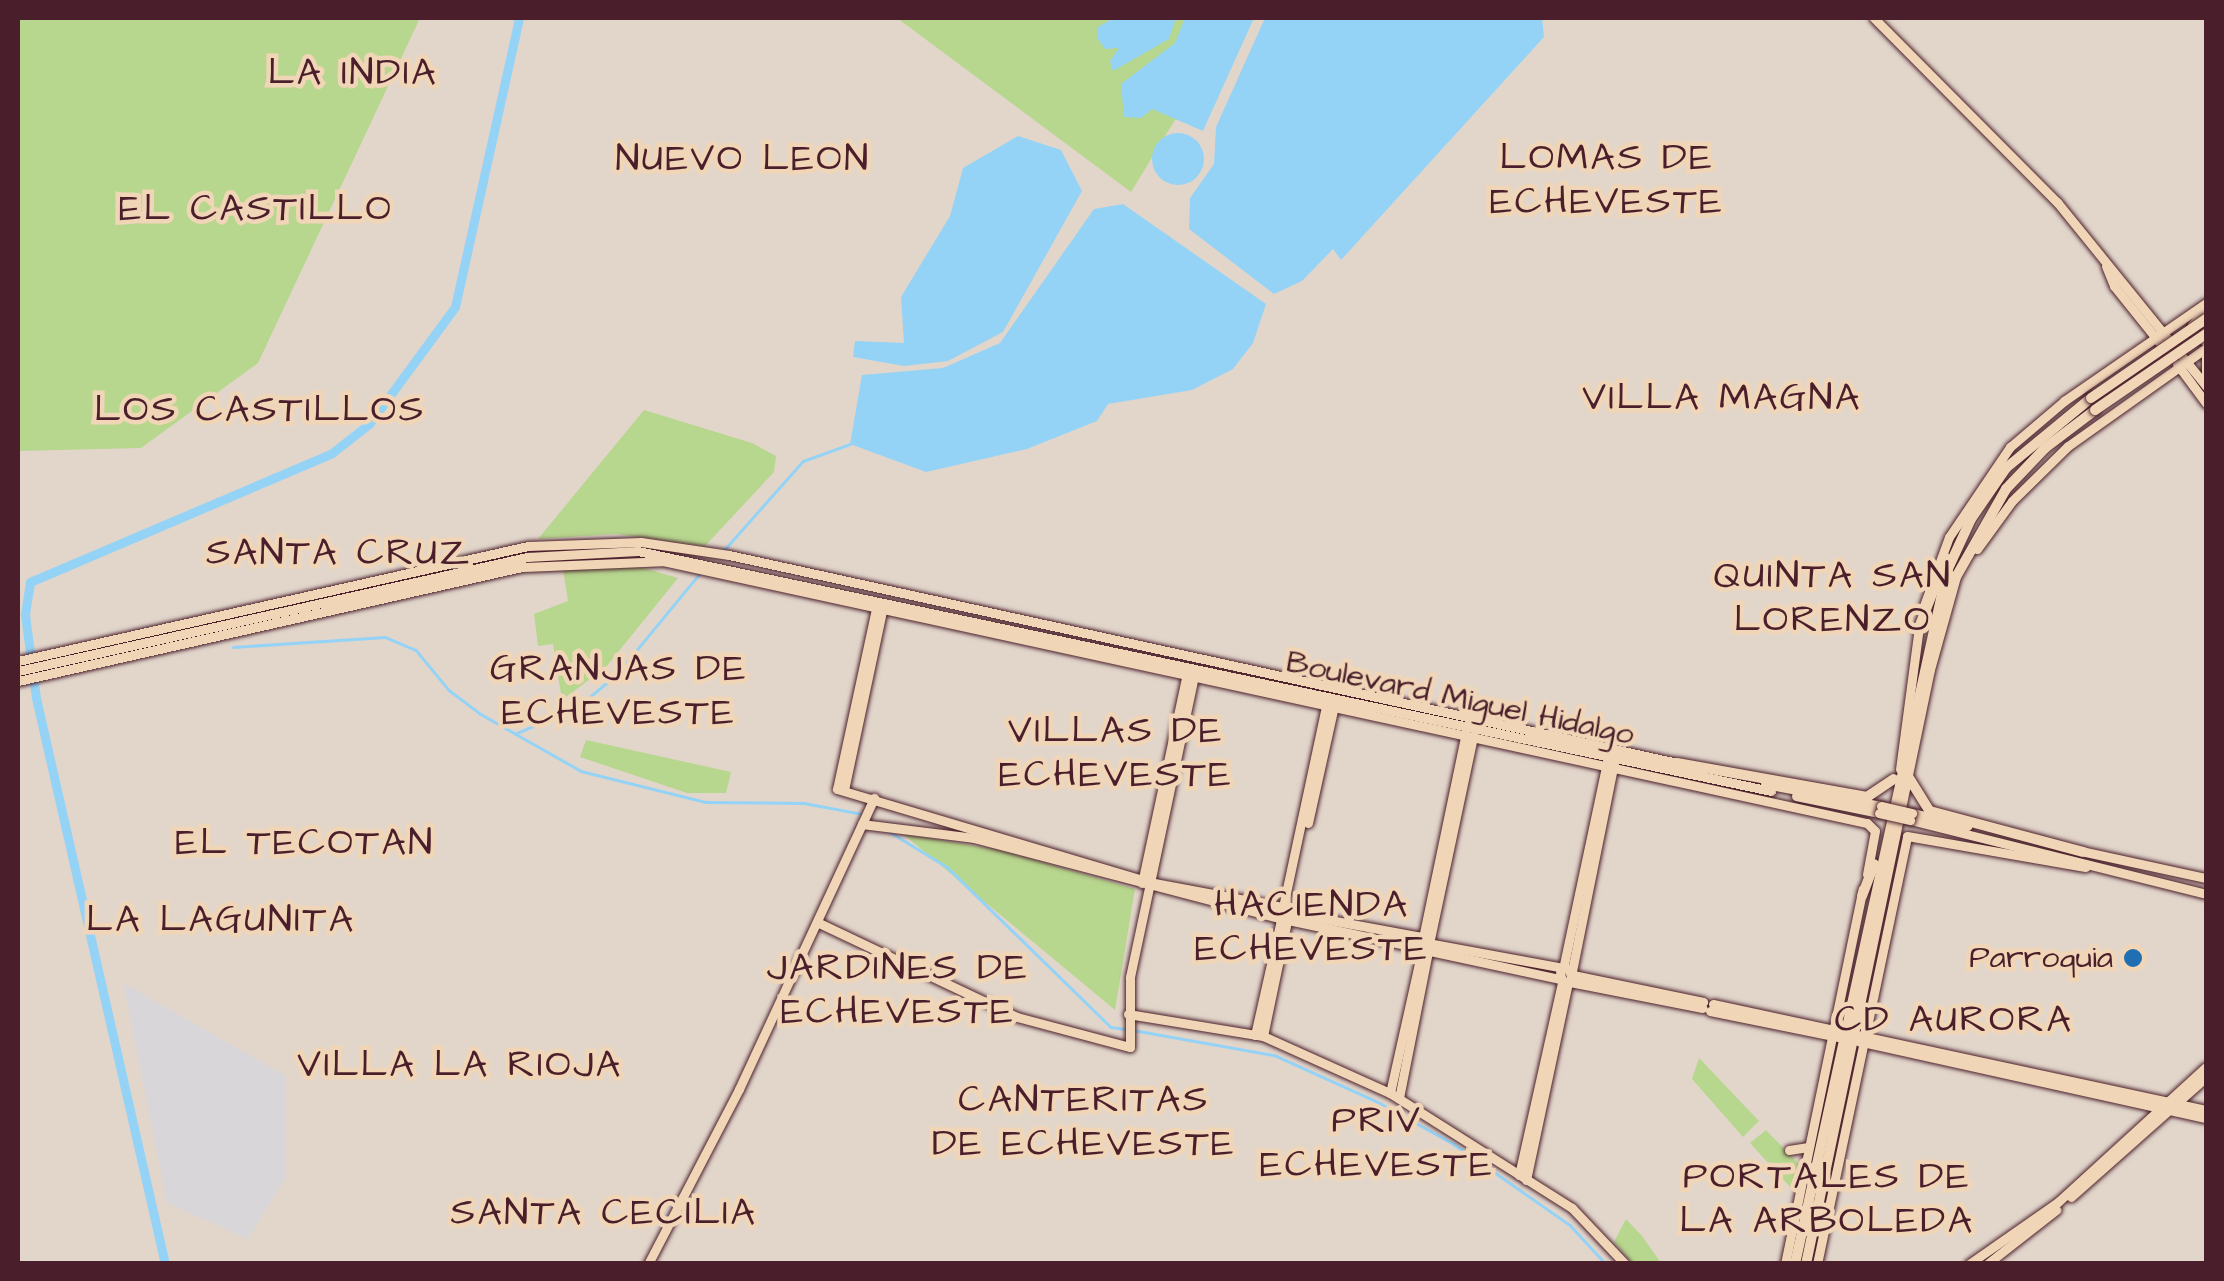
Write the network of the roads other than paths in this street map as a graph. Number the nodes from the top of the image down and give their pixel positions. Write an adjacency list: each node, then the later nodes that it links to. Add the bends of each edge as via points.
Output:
1 (1874, 18): 2 (street, via 2057,202)
2 (2108, 270): 4 (street); 6 (street)
3 (2206, 307): 7 (street); 10 (street, via 2192,324)
4 (2152, 314): 7 (street); 8 (street)
5 (2206, 319): 18 (main road, bridge)
6 (2142, 320): 9 (street); 11 (street)
7 (2177, 322): 8 (street)
8 (2166, 330): 9 (street); 12 (street)
9 (2156, 338): 11 (street); 12 (street)
10 (2206, 344): 12 (street); 15 (street); 18 (main road, bridge)
11 (2139, 350): 16 (street)
12 (2183, 362): 13 (street); 14 (street); 15 (street)
13 (2158, 380): 14 (street); 19 (street)
14 (2192, 384): 17 (street)
15 (2206, 386)
16 (2064, 401): 19 (street, via 2136,358 2148,362 2148,381); 28 (street, via 2010,447 1974,494 1935,565)
17 (2206, 402)
18 (2093, 404): 20 (main road, via 2014,460); 23 (main road, via 2006,489 1972,540)
19 (2083, 434): 23 (street, via 2003,511)
20 (1962, 536): 28 (main road, via 1940,570); 37 (main road, via 1936,610)
21 (443, 566): 22 (street, via 417,574); 24 (street, Boulevard Miguel Hidalgo, via 586,540 730,556); 30 (street, Boulevard Miguel Hidalgo)
22 (416, 586): 24 (street, Boulevard Miguel Hidalgo, via 587,550 700,563); 25 (street); 26 (street)
23 (1950, 594): 37 (main road)
24 (881, 600): 27 (street, Boulevard Miguel Hidalgo); 29 (street, Boulevard Miguel Hidalgo); 31 (street, Boulevard Miguel Hidalgo); 40 (street, via 840,790)
25 (324, 602): 26 (street); 30 (street)
26 (275, 623): 30 (street)
27 (1018, 630): 29 (street); 31 (street, Boulevard Miguel Hidalgo)
28 (1918, 630): 37 (street)
29 (1062, 648): 31 (street, Boulevard Miguel Hidalgo)
30 (28, 667): 32 (street)
31 (1192, 667): 33 (street, Boulevard Miguel Hidalgo); 34 (street, Boulevard Miguel Hidalgo); 51 (street)
32 (18, 681)
33 (1331, 700): 34 (street, Boulevard Miguel Hidalgo); 54 (street)
34 (1471, 727): 35 (street); 35 (street, Boulevard Miguel Hidalgo); 60 (street)
35 (1612, 757): 36 (street, Boulevard Miguel Hidalgo); 38 (street); 39 (street, Boulevard Miguel Hidalgo); 62 (street)
36 (1678, 763): 37 (main road, via 1867,797); 41 (street, Boulevard Miguel Hidalgo)
37 (1904, 773): 45 (main road); 47 (main road); 48 (main road, via 1930,811)
38 (1690, 784): 39 (street); 53 (street, via 1871,824)
39 (1742, 784): 41 (street, Boulevard Miguel Hidalgo)
40 (874, 798): 43 (street); 51 (street)
41 (1880, 810): 42 (street, Boulevard Miguel Hidalgo, bridge)
42 (1911, 817): 48 (street, Boulevard Miguel Hidalgo); 49 (street, Boulevard Miguel Hidalgo)
43 (865, 818): 44 (street); 46 (street)
44 (876, 826): 46 (street); 51 (street, via 974,838)
45 (1886, 836): 53 (main road); 57 (main road)
46 (856, 837): 56 (street)
47 (1894, 847): 55 (main road); 58 (main road)
48 (2083, 852): 50 (street, Boulevard Miguel Hidalgo)
49 (2085, 867): 52 (street, Boulevard Miguel Hidalgo); 55 (street, via 1910,833)
50 (2206, 878)
51 (1145, 887): 54 (street); 63 (street)
52 (2206, 894)
53 (1862, 896): 59 (street)
54 (1285, 915): 60 (street); 65 (street)
55 (1890, 917): 61 (street)
56 (817, 922): 63 (street, via 1017,1018 1130,1044); 80 (street)
57 (1864, 935): 58 (street); 59 (street); 64 (main road)
58 (1876, 938): 61 (street); 64 (main road)
59 (1852, 942): 64 (street)
60 (1426, 945): 62 (street); 68 (street)
61 (1883, 950): 64 (street)
62 (1566, 977): 64 (street); 77 (street)
63 (1129, 1020): 65 (street)
64 (1848, 1035): 69 (street); 72 (street); 74 (street); 75 (main road); 76 (main road)
65 (1259, 1036): 68 (street)
66 (2206, 1067): 69 (street)
67 (2206, 1076): 69 (street)
68 (1394, 1096): 77 (street)
69 (2167, 1105): 70 (street); 71 (street); 87 (street, via 2058,1202); 88 (street)
70 (2206, 1110)
71 (2206, 1118)
72 (1808, 1148): 73 (street); 75 (street)
73 (1789, 1150)
74 (1838, 1156): 76 (street); 78 (street)
75 (1809, 1169): 76 (street); 79 (street, via 1798,1190); 84 (main road)
76 (1825, 1173): 78 (street); 85 (main road)
77 (1522, 1178): 81 (street, via 1597,1228)
78 (1830, 1198): 86 (street)
79 (1787, 1250): 82 (street); 83 (street)
80 (648, 1264)
81 (1625, 1264)
82 (1778, 1264)
83 (1786, 1264)
84 (1795, 1264)
85 (1806, 1264)
86 (1817, 1264)
87 (1969, 1264)
88 (1986, 1264)

